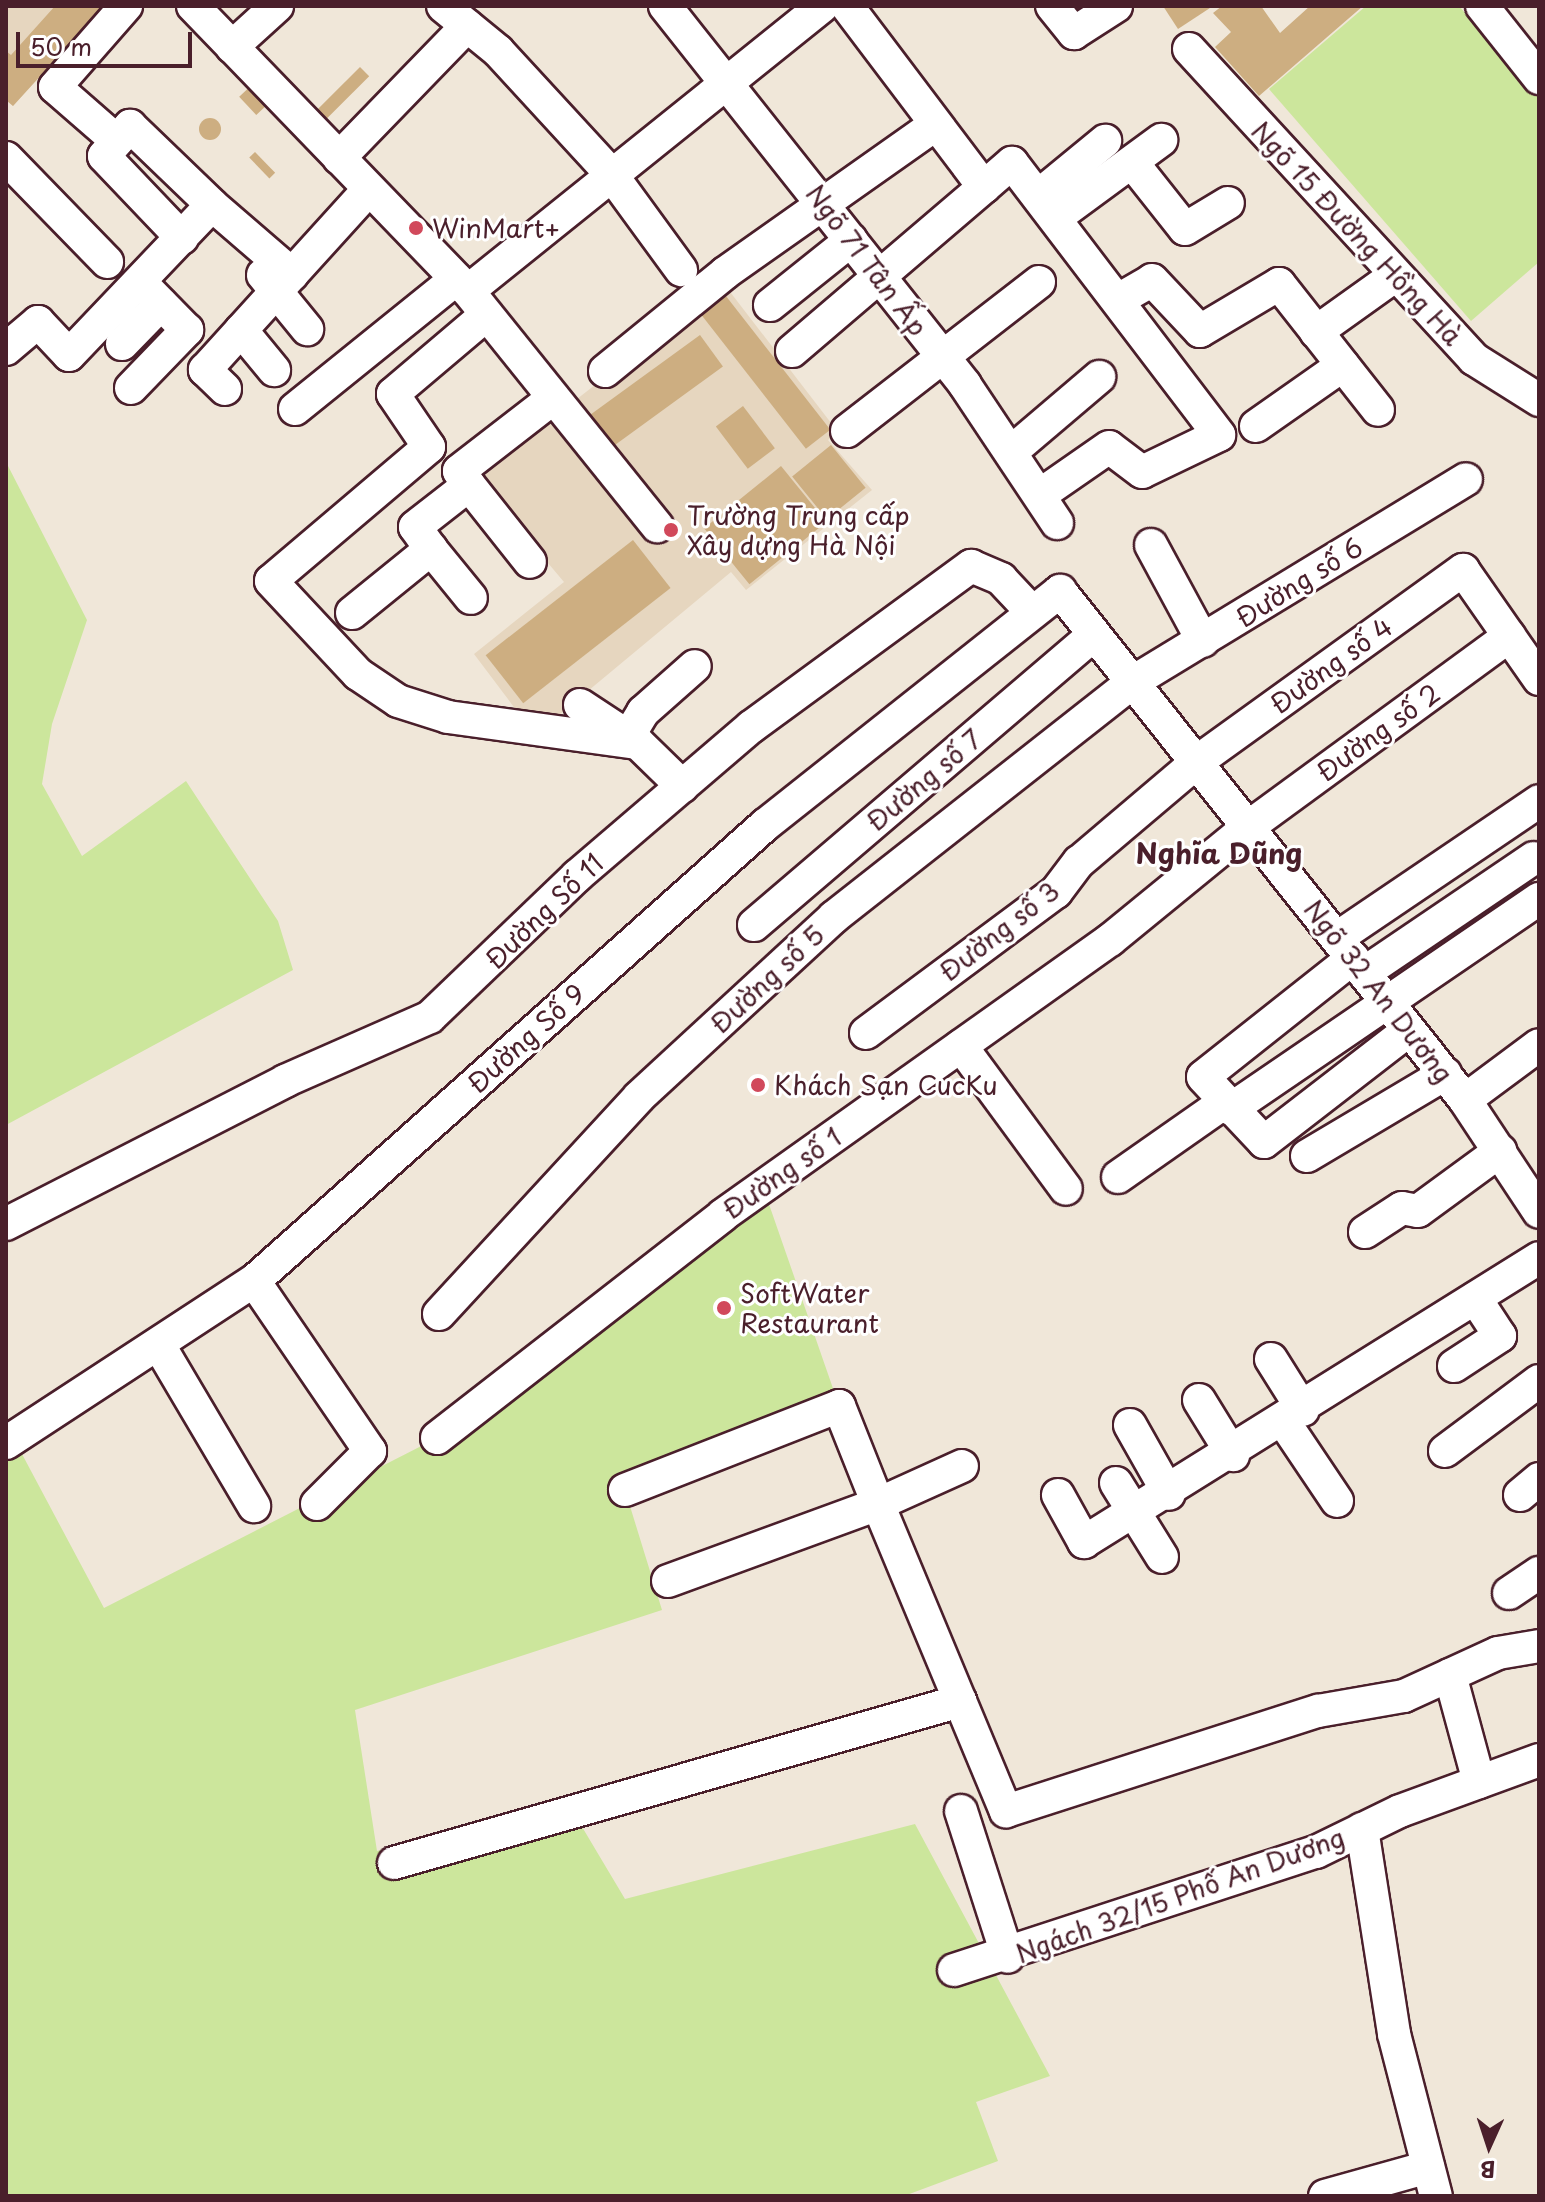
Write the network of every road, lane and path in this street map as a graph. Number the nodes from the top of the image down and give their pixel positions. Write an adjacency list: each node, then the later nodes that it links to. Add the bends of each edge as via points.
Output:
1 (126, 6): 17 (street, via 55,87)
2 (193, 6): 11 (street)
3 (277, 6): 11 (street)
4 (665, 6): 14 (street, Ngõ 71 Tân Ấp)
5 (822, 6): 14 (street)
6 (847, 6): 15 (street)
7 (1052, 6): 8 (street, via 1074,33)
8 (1116, 6)
9 (1482, 6): 13 (street)
10 (454, 13): 19 (street); 21 (street)
11 (232, 47): 19 (street)
12 (1189, 49): 33 (street, Ngõ 15 Đường Hồng Hà)
13 (1539, 78)
14 (728, 79): 21 (street); 25 (street, Ngõ 71 Tân Ấp)
15 (932, 127): 23 (street); 25 (street)
16 (1161, 140): 20 (street)
17 (117, 141): 28 (street, via 104,156); 28 (street, via 130,126)
18 (1105, 141): 27 (street)
19 (339, 158): 24 (street)
20 (1135, 166): 26 (street, via 1185,229); 27 (street)
21 (611, 174): 31 (street); 37 (street)
22 (13, 178): 30 (street)
23 (984, 187): 27 (street, via 1012,163); 32 (street)
24 (369, 189): 34 (street); 37 (street)
25 (824, 203): 29 (street, Ngõ 71 Tân Ấp); 50 (street)
26 (1228, 203)
27 (1046, 207): 38 (street)
28 (199, 220): 34 (street); 36 (street)
29 (851, 240): 32 (street, Ngõ 71 Tân Ấp); 39 (street)
30 (107, 262)
31 (681, 270)
32 (879, 277): 46 (street); 47 (street, Ngõ 71 Tân Ấp)
33 (1393, 277): 43 (street); 53 (street, Ngõ 15 Đường Hồng Hà, via 1474,359)
34 (285, 282): 40 (street); 42 (street)
35 (1039, 282): 47 (street)
36 (150, 293): 41 (street); 44 (street); 45 (street, via 69,355 38,322)
37 (470, 295): 54 (street); 55 (street); 79 (street, via 393,394 429,447 271,581 358,674 398,701 448,717)
38 (1118, 300): 43 (street, via 1152,280 1200,331 1279,284); 62 (street, via 1219,435 1142,472 1109,447)
39 (770, 305)
40 (307, 329)
41 (187, 330): 42 (street, via 208,377); 52 (street)
42 (241, 330): 49 (street)
43 (1316, 332): 48 (street)
44 (122, 344)
45 (6, 349)
46 (792, 351)
47 (941, 359): 58 (street); 59 (street, Ngõ 71 Tân Ấp)
48 (1343, 365): 56 (street); 57 (street)
49 (274, 370)
50 (605, 371)
51 (1099, 377): 59 (street)
52 (131, 388)
53 (1539, 400)
54 (558, 404): 61 (street, via 459,471); 64 (street)
55 (295, 409)
56 (1378, 410)
57 (1256, 426)
58 (847, 431)
59 (1011, 452): 62 (street, Ngõ 71 Tân Ấp)
60 (1466, 479): 74 (street, Đường số 6)
61 (469, 485): 66 (street, via 415,527); 67 (street)
62 (1040, 495): 63 (street, Ngõ 71 Tân Ấp)
63 (1057, 523)
64 (657, 526)
65 (1151, 545): 74 (street)
66 (431, 549): 69 (street); 71 (street)
67 (530, 562)
68 (1060, 591): 70 (street, Đường Số 9); 72 (street, Ngõ 32 An Dương)
69 (471, 598)
70 (1032, 612): 81 (street, Đường Số 11, via 1001,579 971,566); 105 (street, Đường Số 9, via 765,825)
71 (352, 613)
72 (1094, 635): 77 (street, Ngõ 32 An Dương); 87 (street, Đường số 7)
73 (1509, 636): 76 (street); 80 (street, Đường số 4, via 1463,570); 84 (street, Đường số 2)
74 (1203, 641): 77 (street, Đường số 6)
75 (695, 666): 79 (street, via 643,712)
76 (1539, 679)
77 (1131, 683): 80 (street, Ngõ 32 An Dương); 107 (street, Đường số 5, via 834,917 639,1097)
78 (580, 705): 79 (street)
79 (633, 740): 81 (street)
80 (1198, 761): 84 (street, Ngõ 32 An Dương); 91 (street, Đường số 3, via 1079,862 1056,892)
81 (682, 786): 102 (street, Đường Số 11, via 430,1017 285,1081)
82 (1539, 801): 83 (street)
83 (1508, 822): 85 (street); 88 (street)
84 (1247, 828): 88 (street, Ngõ 32 An Dương); 93 (street, Đường số 1)
85 (1536, 862): 88 (street)
86 (1539, 899): 89 (street)
87 (754, 925)
88 (1351, 956): 89 (street, Ngõ 32 An Dương); 96 (street, via 1203,1077)
89 (1389, 1005): 90 (street, Ngõ 32 An Dương); 96 (street)
90 (1409, 1030): 94 (street, Ngõ 32 An Dương); 96 (street, via 1264,1142)
91 (866, 1033)
92 (1539, 1045): 95 (street)
93 (961, 1046): 100 (street); 115 (street, Đường số 1, via 723,1215)
94 (1445, 1074): 95 (street, Ngõ 32 An Dương); 98 (street)
95 (1465, 1100): 97 (street, Ngõ 32 An Dương)
96 (1228, 1105): 99 (street)
97 (1500, 1151): 101 (street, Ngõ 32 An Dương); 103 (street, via 1418,1211 1402,1208)
98 (1307, 1156)
99 (1118, 1177)
100 (1066, 1189)
101 (1539, 1212)
102 (6, 1224)
103 (1365, 1232)
104 (1539, 1258): 106 (street)
105 (254, 1281): 108 (street, Đường Số 9); 125 (street, via 370,1451)
106 (1475, 1298): 110 (street, via 1500,1336); 113 (street)
107 (439, 1314)
108 (160, 1347): 116 (street, Đường Số 9); 127 (street)
109 (1271, 1359): 113 (street)
110 (1454, 1366)
111 (1539, 1381): 117 (street)
112 (1199, 1400): 118 (street)
113 (1294, 1416): 118 (street); 124 (street)
114 (1130, 1425): 122 (street)
115 (437, 1438)
116 (6, 1443)
117 (1445, 1451)
118 (1233, 1455): 122 (street)
119 (962, 1466): 126 (street)
120 (1116, 1483): 128 (street)
121 (625, 1490): 126 (street, via 839,1406)
122 (1169, 1494): 128 (street)
123 (1058, 1495): 128 (street, via 1084,1542)
124 (1337, 1501)
125 (317, 1504)
126 (878, 1504): 131 (street); 135 (street)
127 (254, 1506)
128 (1134, 1514): 129 (street)
129 (1162, 1557)
130 (1539, 1573): 132 (street)
131 (668, 1581)
132 (1509, 1593)
133 (1539, 1646): 134 (street, via 1498,1653)
134 (1450, 1675): 135 (street, via 1404,1696 1318,1711 1006,1811); 137 (street)
135 (960, 1701): 140 (street)
136 (1539, 1760): 137 (street, Ngách 32/15 Phố An Dương)
137 (1479, 1782): 139 (street, Ngách 32/15 Phố An Dương)
138 (961, 1811): 141 (street)
139 (1362, 1829): 141 (street, Ngách 32/15 Phố An Dương, via 1316,1852); 143 (street, via 1394,2034)
140 (394, 1863)
141 (1008, 1957): 142 (street, Ngách 32/15 Phố An Dương)
142 (954, 1970)
143 (1432, 2181): 144 (street)
144 (1325, 2196)

